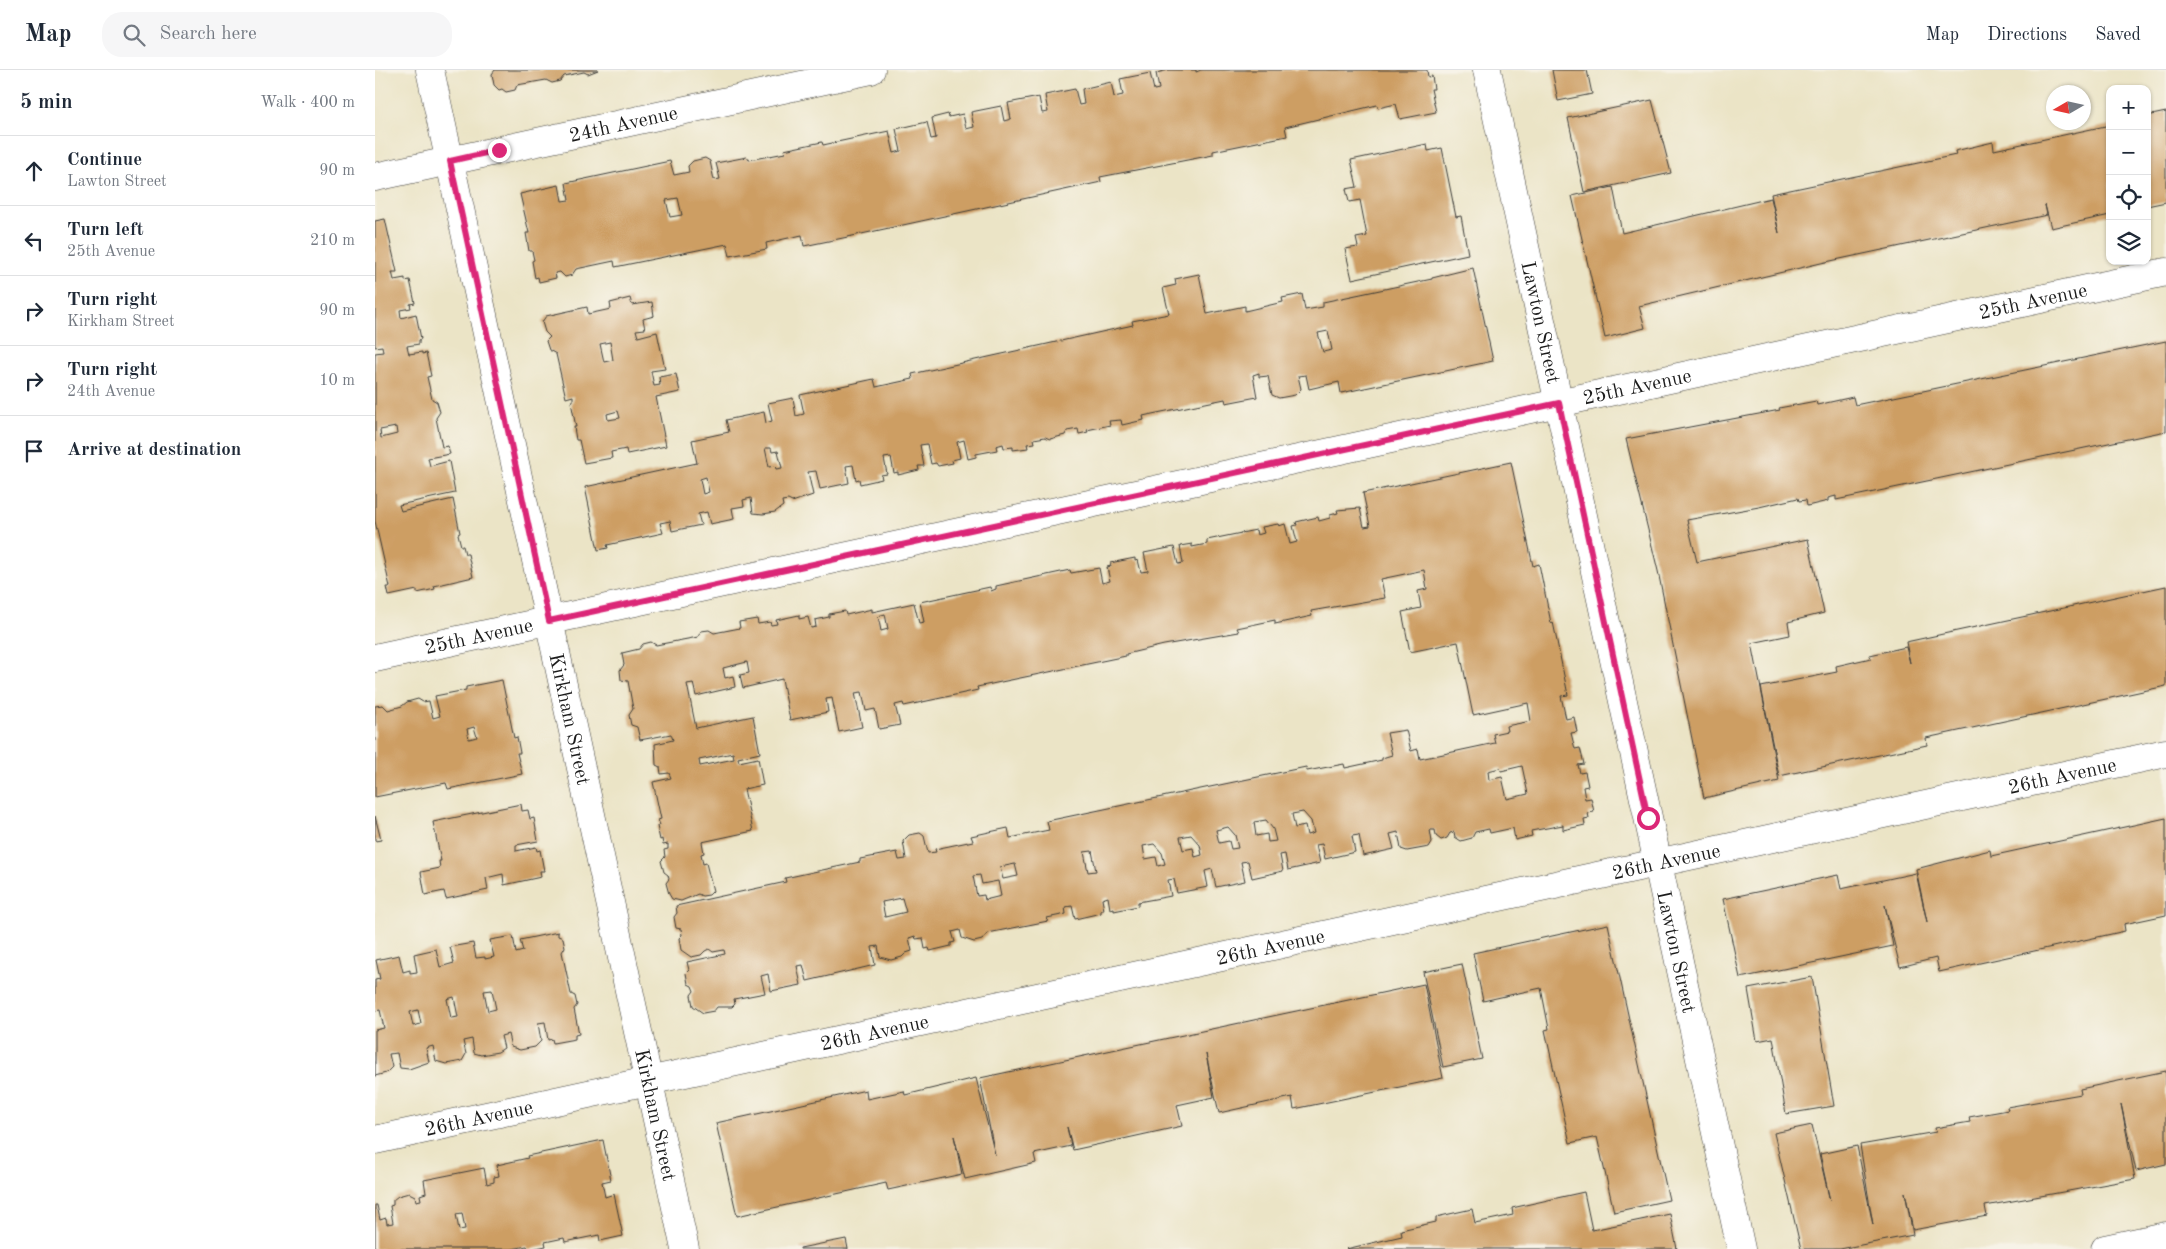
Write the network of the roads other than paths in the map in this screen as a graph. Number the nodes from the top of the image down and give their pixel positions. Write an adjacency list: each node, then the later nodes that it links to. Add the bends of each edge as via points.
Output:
1 (431, 70): 4 (street, Kirkham Street)
2 (871, 70): 4 (street, 24th Avenue)
3 (1487, 70): 7 (street, Lawton Street)
4 (450, 161): 5 (street, 24th Avenue); 8 (street, Kirkham Street)
5 (375, 178)
6 (2166, 272): 7 (street, 25th Avenue)
7 (1559, 403): 8 (street, 25th Avenue); 11 (street, Lawton Street)
8 (549, 621): 9 (street, 25th Avenue); 12 (street, Kirkham Street)
9 (375, 658)
10 (2166, 753): 11 (street, 26th Avenue)
11 (1658, 863): 12 (street, 26th Avenue); 16 (street, Lawton Street)
12 (649, 1081): 13 (street, 26th Avenue); 15 (street, Kirkham Street)
13 (375, 1140)
14 (2166, 1236): 17 (street)
15 (685, 1249)
16 (1741, 1249)
17 (2105, 1249)

